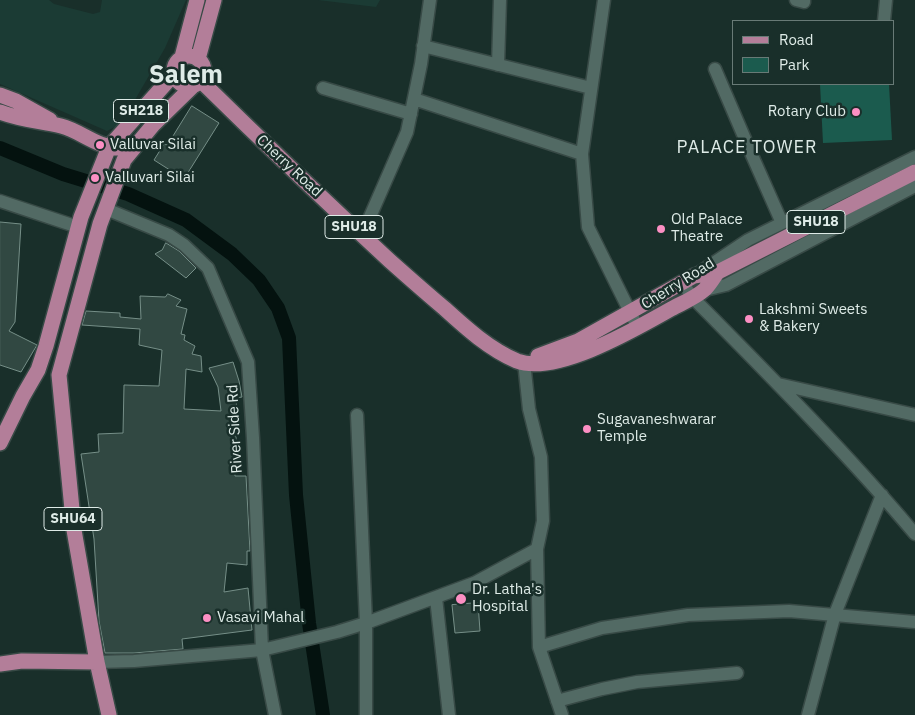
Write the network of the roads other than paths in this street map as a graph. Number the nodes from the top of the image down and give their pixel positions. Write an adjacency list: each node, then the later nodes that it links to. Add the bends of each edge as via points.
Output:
1 (197, 0): 11 (main road)
2 (214, 0): 12 (main road)
3 (430, 0): 10 (street)
4 (500, 0): 13 (street)
5 (604, 0): 18 (street)
6 (796, 0): 7 (street)
7 (804, 0)
8 (886, 0): 9 (street)
9 (884, 20)
10 (423, 46): 13 (street); 20 (street)
11 (182, 57): 12 (main road); 15 (main road)
12 (198, 59): 16 (main road, via 204,72)
13 (498, 65): 18 (street)
14 (715, 69): 33 (street)
15 (174, 74): 16 (main road, via 178,83 187,87); 24 (main road, SH218)
16 (197, 84): 25 (main road, via 153,125); 34 (main road, Cherry Road / SHU18)
17 (323, 88): 21 (street)
18 (591, 88): 26 (street)
19 (0, 95): 23 (main road)
20 (414, 99): 21 (street); 26 (street)
21 (411, 114): 34 (street, via 407,132)
22 (6, 115): 23 (main road)
23 (63, 126): 24 (main road)
24 (109, 148): 25 (main road); 32 (main road)
25 (135, 148): 31 (main road, via 124,160)
26 (582, 154): 38 (street, via 588,227)
27 (915, 157): 33 (street, Cherry Road / SHU18)
28 (915, 172): 35 (main road, SHU18)
29 (915, 186): 37 (street, via 726,284)
30 (0, 201): 32 (street)
31 (106, 209): 42 (main road); 55 (street, River Side Rd, via 169,235 208,268 248,362)
32 (79, 222): 41 (main road)
33 (782, 223): 36 (street, Cherry Road / SHU18, via 748,240)
34 (362, 235): 40 (main road, Cherry Road / SHU18, via 473,334)
35 (718, 272): 36 (main road); 37 (main road)
36 (688, 279): 37 (street); 38 (main road, Cherry Road)
37 (698, 293): 39 (main road, Cherry Road / SHU18); 43 (street)
38 (631, 313): 39 (street); 40 (main road, Cherry Road, via 556,350)
39 (638, 328): 40 (main road, Cherry Road / SHU18, via 570,358 531,364)
40 (521, 362): 49 (street, via 541,457 543,521)
41 (38, 370): 42 (main road); 46 (main road)
42 (59, 375): 56 (main road, SHU64, via 74,530)
43 (778, 384): 44 (street); 47 (street)
44 (915, 414)
45 (357, 415): 53 (street)
46 (0, 440)
47 (882, 494): 48 (street); 51 (street)
48 (915, 534)
49 (537, 549): 50 (street, via 474,583); 54 (street)
50 (436, 598): 53 (street); 63 (street)
51 (835, 614): 52 (street); 54 (street, via 789,611 688,615 602,628); 65 (street)
52 (915, 622)
53 (366, 624): 55 (street); 62 (street)
54 (539, 647): 59 (street)
55 (262, 650): 56 (street); 61 (street, River Side Rd)
56 (97, 662): 57 (main road, via 22,661); 60 (main road)
57 (0, 664)
58 (737, 673): 59 (street, via 637,682)
59 (557, 701): 64 (street)
60 (109, 715)
61 (275, 715)
62 (366, 715)
63 (449, 715)
64 (562, 715)
65 (808, 715)

